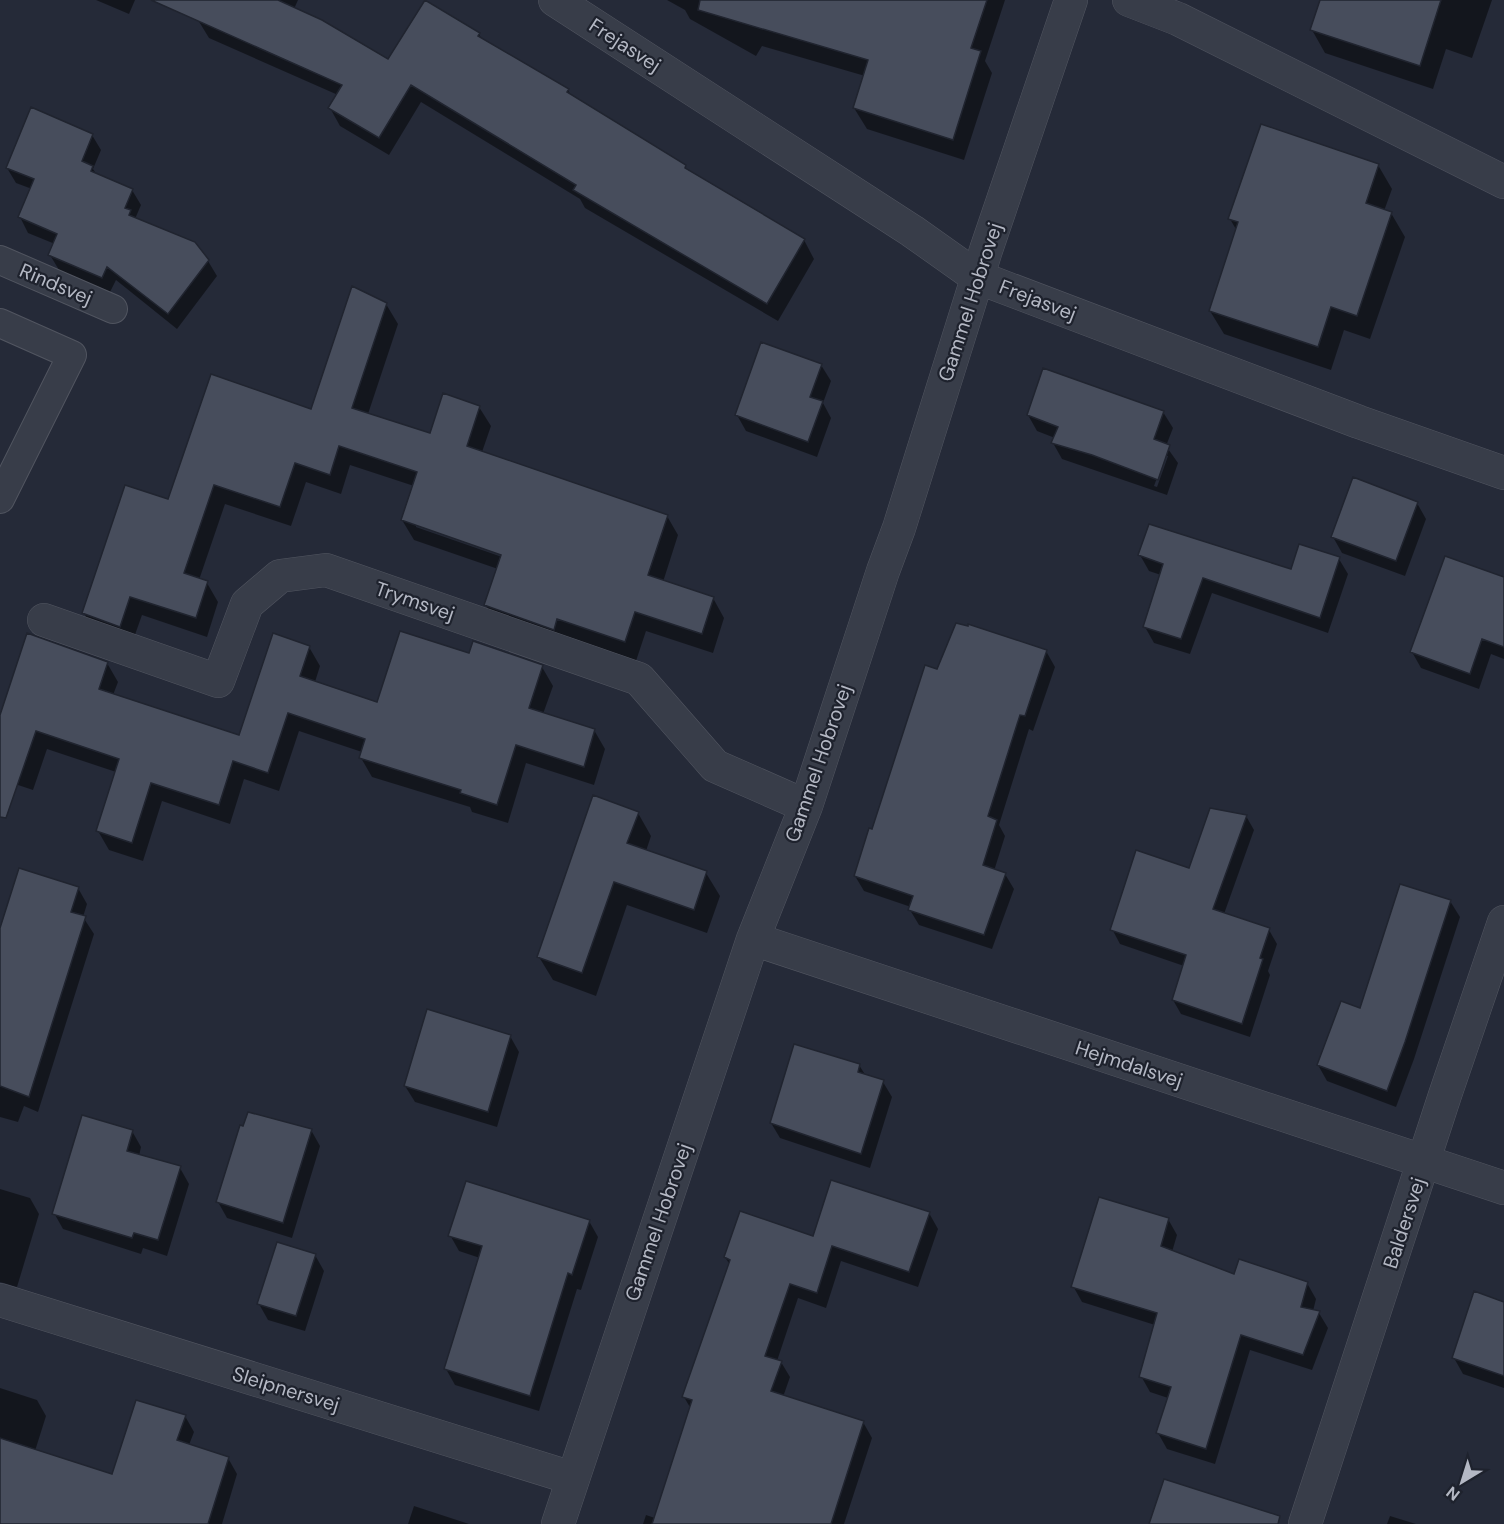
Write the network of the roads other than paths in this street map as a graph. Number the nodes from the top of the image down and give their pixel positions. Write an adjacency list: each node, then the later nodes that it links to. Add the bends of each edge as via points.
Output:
1 (555, 0): 6 (street, Frejasvej)
2 (1071, 0): 6 (street, Gammel Hobrovej)
3 (1129, 0): 4 (street, via 1178,19)
4 (1504, 182)
5 (0, 260): 7 (lane, Rindsvej)
6 (977, 277): 9 (street, Frejasvej); 12 (street, Gammel Hobrovej)
7 (113, 309)
8 (0, 323): 10 (lane, via 72,355)
9 (1504, 473)
10 (0, 499)
11 (44, 620): 12 (street, Trymsvej, via 218,681 247,604 280,576 326,570 639,679 715,766)
12 (806, 806): 14 (street, Gammel Hobrovej)
13 (1504, 922): 15 (street, Baldersvej)
14 (753, 939): 15 (street, Hejmdalsvej); 18 (street, Gammel Hobrovej)
15 (1424, 1162): 16 (street, Hejmdalsvej); 20 (street, Baldersvej)
16 (1504, 1188)
17 (0, 1300): 18 (street, Sleipnersvej)
18 (572, 1478): 19 (street, Gammel Hobrovej)
19 (558, 1524)
20 (1305, 1524)

